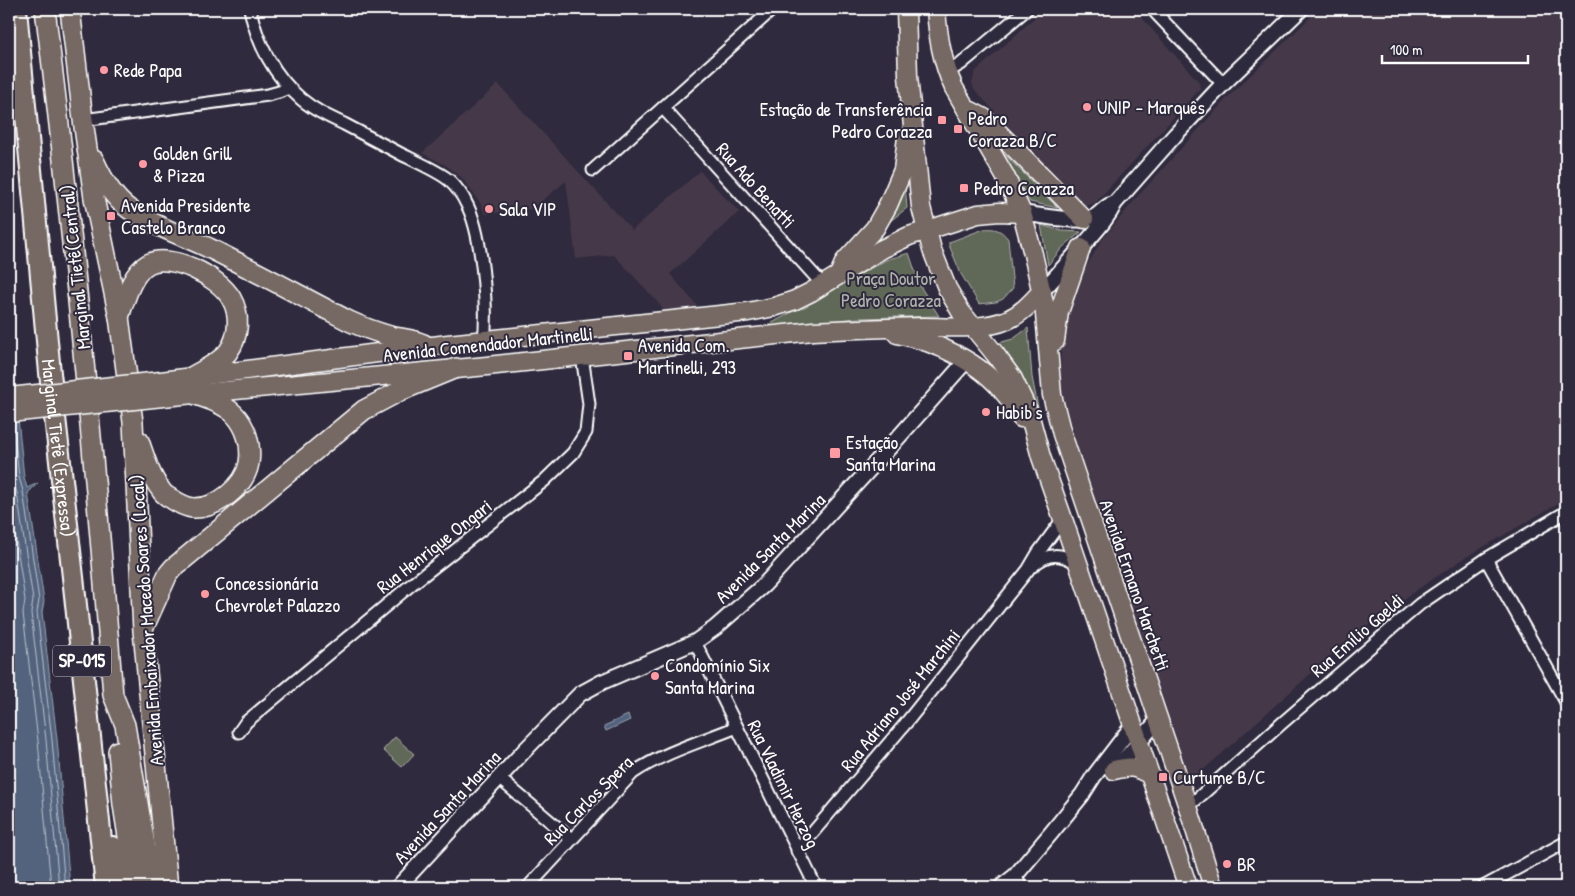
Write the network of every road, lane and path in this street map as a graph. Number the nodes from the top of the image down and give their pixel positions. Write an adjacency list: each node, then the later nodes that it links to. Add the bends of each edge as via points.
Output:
1 (16, 9): 25 (highway, Marginal Tietê (Expressa) / SP-015)
2 (28, 9): 25 (highway, via 42,182)
3 (45, 9): 21 (highway, Marginal Tietê(Central))
4 (58, 9): 21 (highway, via 70,143)
5 (70, 9): 18 (highway, Avenida Embaixador Macedo Soares (Local))
6 (250, 9): 15 (street, via 262,48)
7 (773, 9): 17 (street)
8 (906, 9): 19 (main road)
9 (936, 9): 13 (main road, via 938,38)
10 (1028, 9): 13 (street)
11 (1152, 9): 14 (street)
12 (1301, 9): 14 (street)
13 (947, 72): 16 (main road)
14 (1223, 84): 23 (street)
15 (289, 88): 18 (street, via 268,95); 34 (street, via 319,112 449,180 466,203 477,232 486,324)
16 (965, 107): 24 (main road, via 1005,176); 26 (main road, via 984,118)
17 (663, 108): 22 (street); 29 (street, Rua Ado Benatti)
18 (82, 120): 20 (highway, Avenida Embaixador Macedo Soares (Local))
19 (913, 121): 27 (main road, via 921,207); 29 (main road, via 908,129 903,170 888,205 875,228)
20 (86, 144): 31 (highway, Avenida Embaixador Macedo Soares (Local)); 35 (highway, via 108,187 128,208 349,321)
21 (64, 164): 53 (highway, Marginal Tietê(Central))
22 (593, 170)
23 (1115, 203): 26 (street, via 1093,218); 28 (street)
24 (1022, 214): 26 (street); 27 (main road, via 978,214); 30 (main road)
25 (35, 219): 65 (highway, Marginal Tietê (Expressa) / SP-015)
26 (1084, 220)
27 (927, 230): 29 (main road, Avenida Comendador Martinelli, via 882,249); 32 (main road, via 948,288)
28 (1081, 248): 30 (street); 39 (main road, via 1059,312)
29 (830, 280): 34 (main road, Avenida Comendador Martinelli, via 795,300 748,312)
30 (1042, 291): 32 (main road, via 1029,306 1006,321); 39 (main road, Avenida Ermano Marchetti)
31 (119, 317): 40 (highway, via 131,284 147,265 159,261 189,266 224,288 232,299 238,330 233,345); 44 (highway, Avenida Embaixador Macedo Soares (Local))
32 (972, 326): 33 (main road, Avenida Comendador Martinelli); 45 (main road, via 1013,380 1029,413)
33 (862, 328): 36 (main road, Avenida Comendador Martinelli); 37 (main road, via 914,338 948,350)
34 (484, 340): 35 (main road, Avenida Comendador Martinelli)
35 (427, 346): 40 (main road, Avenida Comendador Martinelli)
36 (582, 356): 38 (main road, Avenida Comendador Martinelli); 58 (street, Rua Henrique Ongari, via 589,404 586,432 574,453 544,481 412,584 246,722)
37 (966, 361): 45 (main road, via 1006,394); 52 (street, Avenida Santa Marina, via 764,586)
38 (456, 368): 40 (main road, Avenida Comendador Martinelli); 51 (highway, via 364,410 195,550 168,574)
39 (1049, 371): 55 (main road, Avenida Ermano Marchetti, via 1062,434)
40 (195, 386): 41 (main road, Avenida Comendador Martinelli); 44 (highway, via 234,414 247,434 250,446 244,477 215,502 192,508 161,492)
41 (162, 389): 42 (main road, Avenida Comendador Martinelli, bridge); 43 (main road, Avenida Comendador Martinelli, bridge)
42 (9, 397)
43 (9, 413)
44 (132, 422): 51 (highway, Avenida Embaixador Macedo Soares (Local))
45 (1041, 457): 47 (main road)
46 (1566, 512): 48 (street, Rua Emílio Goeldi)
47 (1063, 519): 49 (main road); 50 (street, Rua Adriano José Marchini)
48 (1486, 559): 54 (street); 64 (street, Rua Emílio Goeldi, via 1420,604)
49 (1078, 564): 50 (street, Rua Adriano José Marchini, via 1052,555); 56 (main road)
50 (1028, 570): 68 (street, Rua Adriano José Marchini, via 906,723)
51 (142, 631): 74 (highway, Avenida Embaixador Macedo Soares (Local))
52 (695, 642): 57 (street, Rua Vladimir Herzog); 62 (street, Avenida Santa Marina, via 580,694)
53 (113, 695): 72 (highway, Marginal Tietê(Central), via 123,805); 73 (highway, via 126,725)
54 (1566, 702)
55 (1158, 720): 59 (street); 64 (main road, Avenida Ermano Marchetti)
56 (1133, 724): 59 (main road); 63 (street)
57 (738, 727): 66 (street, Rua Carlos Spera, via 660,758 633,773); 68 (street, Rua Vladimir Herzog)
58 (239, 732)
59 (1138, 743): 60 (street); 61 (main road)
60 (1114, 770): 61 (main road, via 1134,767); 63 (street)
61 (1150, 775): 79 (main road)
62 (500, 779): 66 (street); 75 (street, Avenida Santa Marina)
63 (1082, 795): 69 (street)
64 (1188, 807): 80 (main road, Avenida Ermano Marchetti)
65 (97, 808): 70 (highway, Marginal Tietê (Expressa) / SP-015); 71 (highway, via 112,844)
66 (571, 839): 76 (street, Rua Carlos Spera)
67 (1566, 842): 81 (street)
68 (797, 851): 77 (street, Rua Vladimir Herzog)
69 (1018, 882): 78 (street)
70 (106, 887)
71 (121, 887)
72 (136, 887)
73 (152, 887)
74 (168, 887)
75 (398, 887)
76 (528, 887)
77 (816, 887)
78 (1001, 887)
79 (1188, 887)
80 (1213, 887)
81 (1483, 887)

